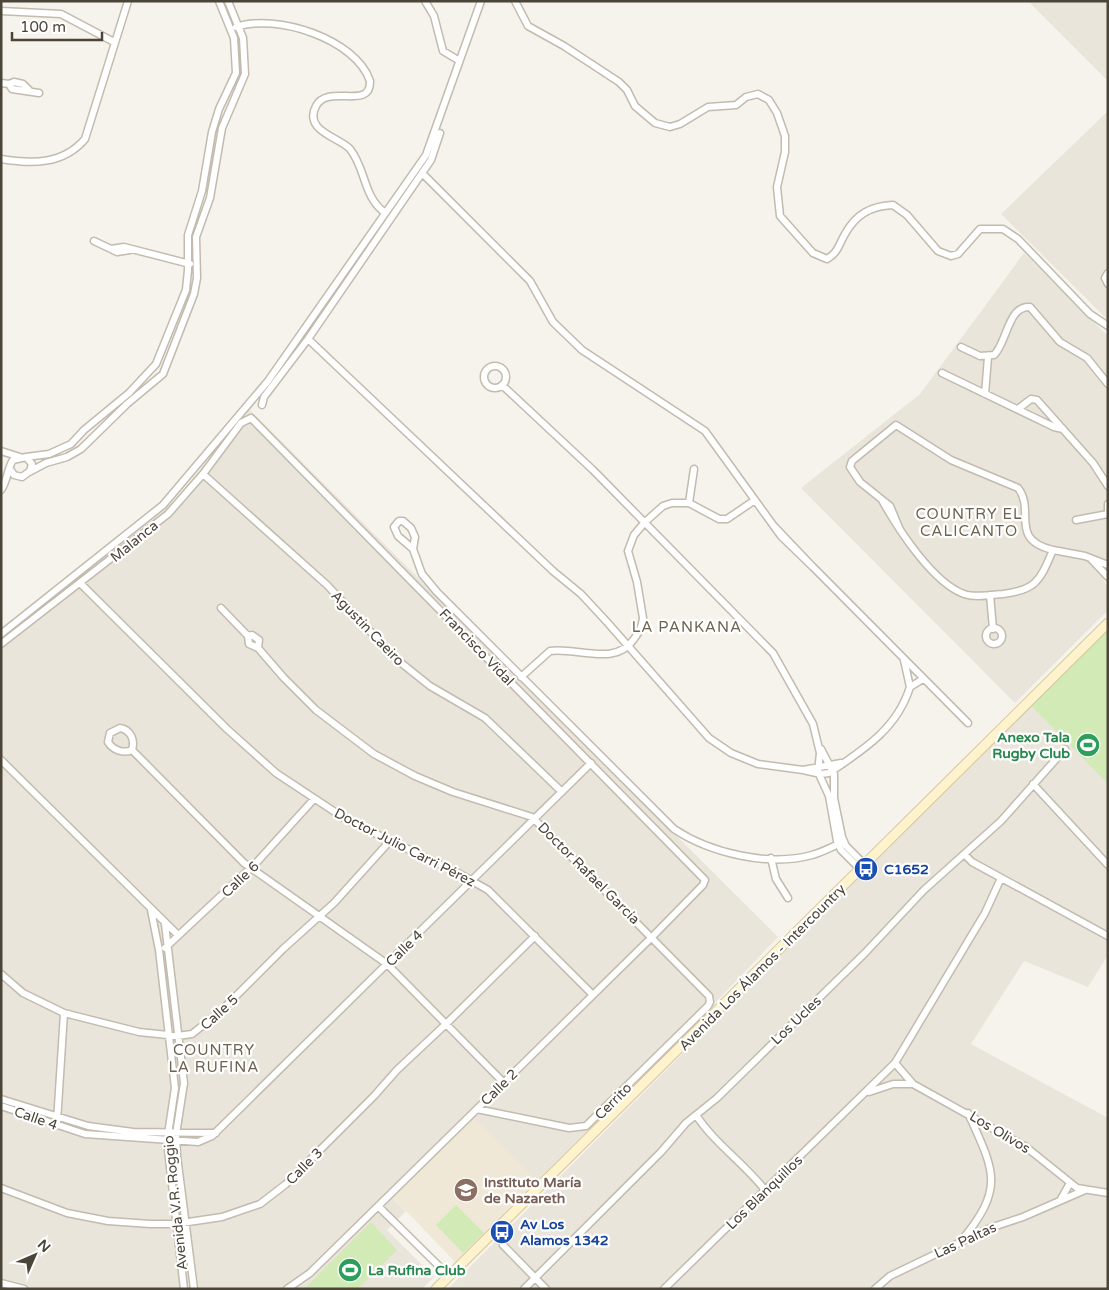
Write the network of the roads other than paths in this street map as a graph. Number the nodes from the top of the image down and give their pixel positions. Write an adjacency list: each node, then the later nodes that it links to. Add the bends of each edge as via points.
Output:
1 (128, 1): 10 (street)
2 (219, 1): 9 (street)
3 (228, 1): 8 (street)
4 (425, 1): 11 (street, via 434,16 443,51)
5 (481, 1): 11 (street)
6 (514, 1): 25 (street, via 528,26 619,82 635,106 655,124 670,128 708,107 736,105 746,97 758,94 769,100 784,136 785,152 777,187 780,216 814,253 827,259 834,255 846,232 872,207 893,205 917,226 938,252 951,256 958,254 980,228 1003,229 1018,238 1090,314)
7 (1, 10): 10 (street, via 60,14)
8 (239, 26): 9 (street); 16 (street, via 245,47 245,74 225,120); 19 (street, via 272,24 308,32 342,47 364,68 370,81 367,94 324,98 316,106 315,120 321,131 350,150 368,193)
9 (230, 29): 15 (street, via 236,46 236,73 220,109)
10 (114, 42): 17 (street, via 91,128 81,145 47,161)
11 (458, 60): 19 (street, via 426,155)
12 (5, 84): 13 (street, via 22,92)
13 (39, 93)
14 (440, 133): 18 (street, via 433,157)
15 (209, 148): 16 (street); 22 (street, via 200,196 188,235)
16 (218, 148): 21 (street, via 210,198 196,237)
17 (1, 159)
18 (422, 173): 26 (street); 50 (street, via 530,281 551,320 582,350 704,431)
19 (384, 212): 67 (street, via 272,376 172,496)
20 (94, 241): 22 (street, via 111,249 150,252)
21 (196, 263): 22 (street); 29 (street, via 194,294)
22 (188, 264): 28 (street, via 186,290)
23 (1108, 273): 24 (street, via 1105,278)
24 (1108, 284)
25 (1108, 326)
26 (308, 338): 35 (street, via 264,397); 69 (street, via 581,594)
27 (961, 348): 30 (street)
28 (160, 352): 29 (street); 40 (street, via 152,370 71,444 50,454)
29 (169, 355): 44 (street, via 162,376 127,404 86,445 67,457)
30 (988, 357): 32 (street, via 1001,347 1018,311 1030,308 1060,342 1087,358); 34 (street)
31 (942, 373): 34 (street)
32 (1108, 384)
33 (502, 385): 56 (street)
34 (985, 394): 36 (street)
35 (262, 405)
36 (1018, 409): 38 (street); 38 (street, via 1035,398)
37 (248, 418): 45 (street, Malanca); 79 (street, Francisco Vidal, via 254,420)
38 (1063, 429): 41 (street)
39 (1, 452): 40 (street); 42 (street)
40 (24, 457): 42 (street, via 13,460); 44 (street, via 32,464)
41 (1093, 464): 46 (street); 48 (street)
42 (10, 467): 47 (street, via 14,475); 49 (street)
43 (694, 469): 51 (street)
44 (29, 472): 47 (street)
45 (203, 474): 62 (street, Malanca, via 168,514); 85 (street, Agustín Caeiro, via 327,586 390,653 430,686 485,718)
46 (1108, 475)
47 (22, 477): 49 (street)
48 (1108, 486)
49 (2, 488)
50 (755, 500): 51 (street, via 727,519 719,519); 70 (street, via 774,526)
51 (688, 503): 56 (street, via 665,505)
52 (1108, 504): 53 (street)
53 (1108, 510)
54 (1108, 514): 55 (street)
55 (1076, 520)
56 (645, 522): 69 (street, via 628,548 643,618); 75 (street, via 769,649 810,718)
57 (413, 549): 71 (street, via 427,581)
58 (1053, 550): 59 (street); 63 (street, via 1042,576 1032,586 1022,591); 63 (street, via 1036,544 1027,531 1024,497 1018,488 945,457 898,424 893,426 850,464 856,479 881,499 914,550 953,588 971,596)
59 (1088, 557): 60 (street); 61 (street)
60 (1108, 565)
61 (1108, 577)
62 (80, 583): 68 (street, Malanca); 86 (street, Doctor Julio Carri Pérez, via 242,743 276,773)
63 (990, 595): 66 (street)
64 (221, 608): 87 (street, Doctor Rafael García, via 248,636 249,644 258,648 316,710 374,754 453,792 529,815)
65 (1108, 623): 93 (main road, Avenida Los Álamos - Intercountry)
66 (993, 629)
67 (1, 634)
68 (1, 644)
69 (628, 647): 71 (street, via 603,655 550,651); 82 (street, via 715,743 764,766)
70 (904, 659): 72 (street); 73 (street)
71 (520, 677): 91 (street, via 674,829 723,851 746,857)
72 (923, 679): 73 (street); 74 (street)
73 (910, 687): 81 (street, via 896,717 884,732 865,750)
74 (968, 724)
75 (819, 746): 80 (street); 81 (street)
76 (1065, 749): 84 (street, Los Ucles)
77 (132, 750): 94 (street)
78 (1, 760): 99 (street)
79 (591, 763): 85 (street, Calle 4); 97 (street, Francisco Vidal)
80 (818, 766): 81 (street); 82 (street); 83 (street)
81 (831, 768): 83 (street, via 825,774); 89 (street)
82 (803, 770): 83 (street)
83 (818, 774): 89 (street, via 829,796)
84 (1033, 784): 90 (street, Los Ucles, via 1001,821); 92 (street)
85 (562, 792): 87 (street, Calle 4)
86 (314, 799): 88 (street, Doctor Julio Carri Pérez); 94 (street, Calle 6)
87 (536, 820): 96 (street, Calle 4); 105 (street, Doctor Rafael García)
88 (389, 842): 96 (street, Doctor Julio Carri Pérez); 100 (street, Calle 5)
89 (841, 843): 91 (street, via 809,856); 93 (street)
90 (964, 854): 95 (street); 124 (street, Los Ucles)
91 (771, 858): 98 (street, via 776,879)
92 (1108, 865)
93 (863, 867): 139 (main road, Avenida Los Álamos - Intercountry)
94 (251, 869): 100 (street); 102 (street, Calle 6)
95 (1001, 878): 104 (street); 116 (street, Los Blanquillos, via 985,913)
96 (471, 880): 103 (street, Doctor Julio Carri Pérez, via 493,895); 108 (street, Calle 4)
97 (705, 880): 105 (street, Calle 2, via 703,886)
98 (788, 898)
99 (150, 910): 101 (street); 107 (street, Avenida V.R. Roggio)
100 (319, 916): 108 (street); 115 (street, Calle 5, via 202,1028 192,1034)
101 (165, 924): 102 (street); 106 (street, Avenida V.R. Roggio)
102 (178, 936): 106 (street, Calle 6)
103 (535, 936): 111 (street, Doctor Julio Carri Pérez); 113 (street, Calle 3)
104 (1108, 936)
105 (652, 937): 110 (street, Doctor Rafael García); 111 (street, Calle 2)
106 (166, 947): 107 (street, Calle 6); 115 (street, Avenida V.R. Roggio)
107 (159, 950): 114 (street, Avenida V.R. Roggio)
108 (387, 964): 113 (street); 127 (street, Calle 4, via 217,1133 203,1141)
109 (1, 974): 112 (street, Calle 5, via 23,993)
110 (708, 993): 122 (street, Cerrito, via 711,999 708,1006 586,1126 570,1128)
111 (593, 995): 117 (street, Calle 2)
112 (64, 1013): 114 (street, Calle 5, via 128,1030); 125 (street)
113 (446, 1024): 117 (street); 135 (street, Calle 3, via 276,1194 240,1212)
114 (169, 1036): 115 (street, Calle 5); 126 (street, Avenida V.R. Roggio, via 175,1088)
115 (177, 1036): 127 (street, Avenida V.R. Roggio, via 184,1083)
116 (895, 1063): 118 (street, Los Olivos); 119 (street, Los Blanquillos)
117 (504, 1083): 122 (street, Calle 2)
118 (913, 1084): 119 (street, Los Blanquillos, via 893,1084); 123 (street, Los Olivos)
119 (863, 1094): 130 (street, Los Blanquillos)
120 (1, 1099): 125 (street, Calle 4)
121 (1, 1106): 125 (street, Calle 4)
122 (477, 1109): 134 (street, Calle 2)
123 (968, 1113): 128 (street, Los Olivos, via 1036,1153); 137 (street, via 988,1158 990,1191 982,1214)
124 (696, 1115): 130 (street, via 712,1137); 140 (street, Los Ucles)
125 (57, 1122): 126 (street, Calle 4)
126 (167, 1137): 127 (street, Calle 4); 136 (street, Avenida V.R. Roggio)
127 (176, 1137): 135 (street, Avenida V.R. Roggio)
128 (1070, 1182): 131 (street, Los Olivos); 133 (street)
129 (1, 1188): 136 (street, Calle 3, via 77,1216)
130 (766, 1190): 149 (street, Los Blanquillos)
131 (1085, 1190): 132 (street, Los Olivos); 133 (street, Las Paltas)
132 (1108, 1193)
133 (1060, 1200): 137 (street, Las Paltas)
134 (378, 1206): 139 (street); 145 (street, Calle 2, via 303,1280)
135 (185, 1222): 136 (street, Calle 3); 144 (street, Avenida V.R. Roggio)
136 (175, 1224): 143 (street, Avenida V.R. Roggio)
137 (958, 1244): 150 (street, Las Paltas, via 890,1276)
138 (504, 1245): 140 (street)
139 (449, 1276): 146 (main road, Avenida Los Álamos - Intercountry)
140 (535, 1278): 147 (street, Los Ucles); 148 (street)
141 (1, 1282): 142 (street)
142 (24, 1289)
143 (184, 1289)
144 (194, 1289)
145 (287, 1289)
146 (436, 1289)
147 (524, 1289)
148 (546, 1289)
149 (664, 1289)
150 (875, 1289)

